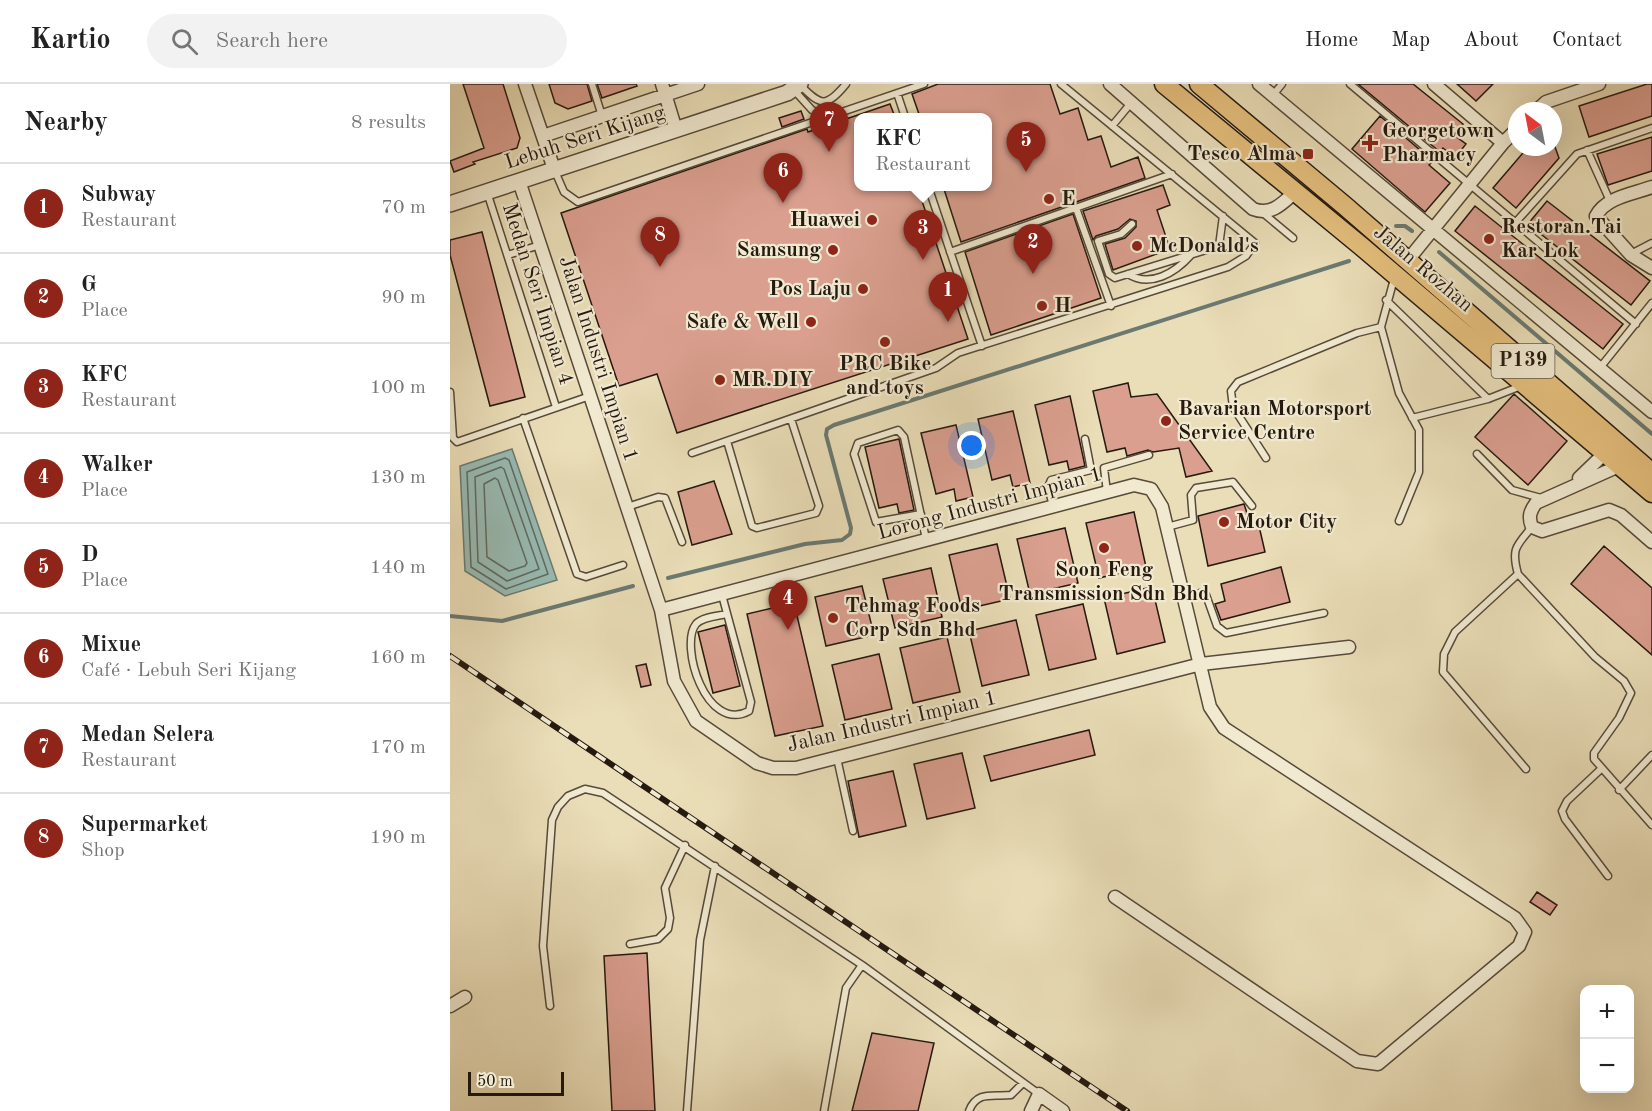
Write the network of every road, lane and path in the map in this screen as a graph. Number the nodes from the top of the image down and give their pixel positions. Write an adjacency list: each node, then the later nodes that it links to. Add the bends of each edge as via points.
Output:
1 (525, 84): 27 (street)
2 (592, 84): 22 (lane)
3 (698, 84): 16 (street)
4 (846, 84): 14 (lane, via 835,97 824,102 818,102)
5 (924, 84): 17 (lane)
6 (1061, 84): 24 (lane)
7 (1110, 84): 19 (street)
8 (1164, 84): 38 (main road, Jalan Rozhan / P139)
9 (1259, 84): 18 (street, Jalan Rozhan)
10 (1282, 84): 18 (lane)
11 (1350, 84): 34 (lane)
12 (1434, 84): 29 (street)
13 (1599, 84): 20 (street)
14 (797, 86): 23 (lane, via 812,110); 26 (street, Lebuh Seri Kijang)
15 (1205, 87): 54 (main road, Jalan Rozhan / P139)
16 (663, 90): 22 (street); 26 (street)
17 (897, 93): 21 (lane); 23 (lane)
18 (1273, 96): 46 (street, Jalan Rozhan)
19 (1131, 102): 24 (lane); 42 (street, via 1253,209)
20 (1546, 102)
21 (904, 113)
22 (602, 116): 27 (street)
23 (826, 116): 31 (lane, via 578,202 564,192)
24 (1112, 126): 32 (lane)
25 (1652, 128): 30 (lane)
26 (676, 130): 31 (street, Lebuh Seri Kijang)
27 (543, 136): 31 (street)
28 (1508, 138): 29 (street)
29 (1503, 143): 34 (street)
30 (1587, 150): 39 (lane); 44 (lane, via 1577,154)
31 (554, 168): 33 (street, Lebuh Seri Kijang)
32 (1172, 174): 41 (lane); 43 (lane)
33 (519, 181): 36 (street, Lebuh Seri Kijang); 49 (street, Jalan Industri Impian 1)
34 (1469, 184): 44 (lane); 46 (street)
35 (1652, 187): 39 (street)
36 (487, 191): 40 (street, Lebuh Seri Kijang); 52 (lane, Medan Seri Impian 4)
37 (930, 191): 50 (lane)
38 (1295, 192): 42 (street); 57 (main road, Jalan Rozhan / P139)
39 (1610, 201): 53 (street, via 1600,207 1596,216)
40 (450, 204)
41 (1076, 208): 50 (lane); 60 (lane)
42 (1263, 213): 47 (lane)
43 (1223, 216): 51 (lane, via 1219,246); 60 (lane, via 1255,243 1246,256 1228,267)
44 (1515, 223): 61 (lane)
45 (1132, 224): 56 (lane, via 1121,234 1098,241 1109,274 1114,278)
46 (1432, 230): 54 (street); 64 (street, Jalan Rozhan)
47 (1293, 238)
48 (1652, 243): 53 (lane)
49 (540, 245): 52 (lane); 67 (street, Jalan Industri Impian 1)
50 (950, 252): 63 (lane)
51 (1191, 254): 56 (lane); 56 (lane, via 1172,272 1158,278 1136,279)
52 (508, 255): 69 (lane, Medan Seri Impian 4)
53 (1631, 255): 55 (street)
54 (1407, 260): 57 (main road); 81 (main road, Jalan Rozhan / P139)
55 (1652, 268)
56 (1128, 274)
57 (1396, 275): 58 (lane); 65 (main road, Jalan Rozhan / P139)
58 (1386, 300): 62 (lane); 68 (lane)
59 (1652, 303): 61 (lane)
60 (1111, 306): 63 (lane)
61 (1636, 324): 64 (lane)
62 (1381, 327): 73 (lane, via 1399,393); 79 (lane, via 1356,333 1238,382 1231,390 1233,407)
63 (982, 346): 72 (lane, via 958,353 936,368)
64 (1599, 370): 70 (street, Jalan Rozhan)
65 (1525, 385): 68 (lane); 80 (main road, Jalan Rozhan / P139)
66 (450, 392): 71 (lane, via 453,438 457,442)
67 (590, 395): 69 (lane); 89 (street, Jalan Industri Impian 1)
68 (1488, 399): 73 (lane)
69 (556, 407): 71 (lane)
70 (1652, 412)
71 (523, 418): 98 (lane, via 577,574 586,577)
72 (791, 418): 75 (lane); 75 (lane, via 819,506 816,513 753,526)
73 (1412, 418): 92 (lane, via 1419,430 1419,472)
74 (1085, 439): 90 (lane, via 1091,470 1051,480 1048,487)
75 (727, 441): 76 (lane)
76 (692, 453)
77 (1478, 454): 87 (lane, via 1512,490)
78 (1149, 455): 85 (lane, via 1104,468)
79 (1266, 458)
80 (1613, 461): 83 (street); 83 (street); 84 (main road, Jalan Rozhan / P139, via 1625,464); 86 (main road)
81 (1645, 464): 82 (main road, Jalan Rozhan / P139)
82 (1652, 473)
83 (1572, 485): 87 (street)
84 (1652, 486)
85 (1107, 492): 90 (street, Lorong Industri Impian 1); 93 (street, Lorong Industri Impian 1, via 1134,485 1151,489 1162,507)
86 (1652, 493)
87 (1542, 499): 94 (street, via 1531,510)
88 (1252, 506): 93 (lane, via 1233,482 1196,488 1191,495 1193,520)
89 (627, 507): 96 (lane, via 665,498); 102 (street, Jalan Industri Impian 1)
90 (1053, 507): 95 (street, Lorong Industri Impian 1)
91 (921, 514): 91 (lane, via 876,522 854,454 858,443 902,432); 95 (lane)
92 (1399, 521)
93 (1167, 527): 101 (street, Lorong Industri Impian 1)
94 (1532, 527): 97 (street, via 1542,531 1609,510 1621,515); 99 (lane, via 1516,546)
95 (927, 541): 100 (street, Lorong Industri Impian 1)
96 (682, 542)
97 (1652, 542)
98 (623, 565)
99 (1518, 574): 109 (lane, via 1455,632 1444,654 1443,672); 110 (lane, via 1595,657 1624,681 1631,693 1594,753)
100 (722, 595): 102 (street, Lorong Industri Impian 1); 104 (lane)
101 (1185, 597): 103 (lane, via 1200,592 1206,595 1217,626 1226,633); 106 (street, Lorong Industri Impian 1)
102 (661, 610): 108 (street, Jalan Industri Impian 1, via 674,681 696,721 758,763 773,768 796,768)
103 (1324, 613)
104 (727, 614): 104 (lane, via 696,624 690,650 710,702 720,713 739,716 749,711 751,702)
105 (1348, 647): 106 (street, Jalan Industri Impian 1)
106 (1201, 664): 108 (street, Jalan Industri Impian 1); 117 (street, Lorong Industri Impian 1, via 1210,707 1224,728 1515,918 1525,932 1519,946 1378,1064 1357,1061)
107 (1652, 755): 111 (lane)
108 (837, 758): 113 (lane)
109 (1526, 769)
110 (1601, 769): 111 (lane); 116 (lane, via 1567,801 1562,811)
111 (1619, 789): 112 (lane)
112 (1652, 825)
113 (853, 831)
114 (685, 845): 115 (lane); 118 (lane, via 665,888 668,929 658,939); 122 (lane, via 603,793 585,789 568,796 558,807 552,820 543,945)
115 (715, 866): 119 (lane); 125 (lane, via 700,940)
116 (1608, 876)
117 (1115, 897)
118 (630, 944)
119 (862, 965): 123 (lane); 126 (lane, via 846,988)
120 (465, 998): 121 (street)
121 (450, 1006)
122 (550, 1006)
123 (1023, 1083): 124 (lane); 127 (lane, via 1011,1095 976,1098)
124 (1039, 1094): 128 (street); 129 (street)
125 (687, 1111)
126 (824, 1111)
127 (969, 1111)
128 (1031, 1111)
129 (1063, 1111)

